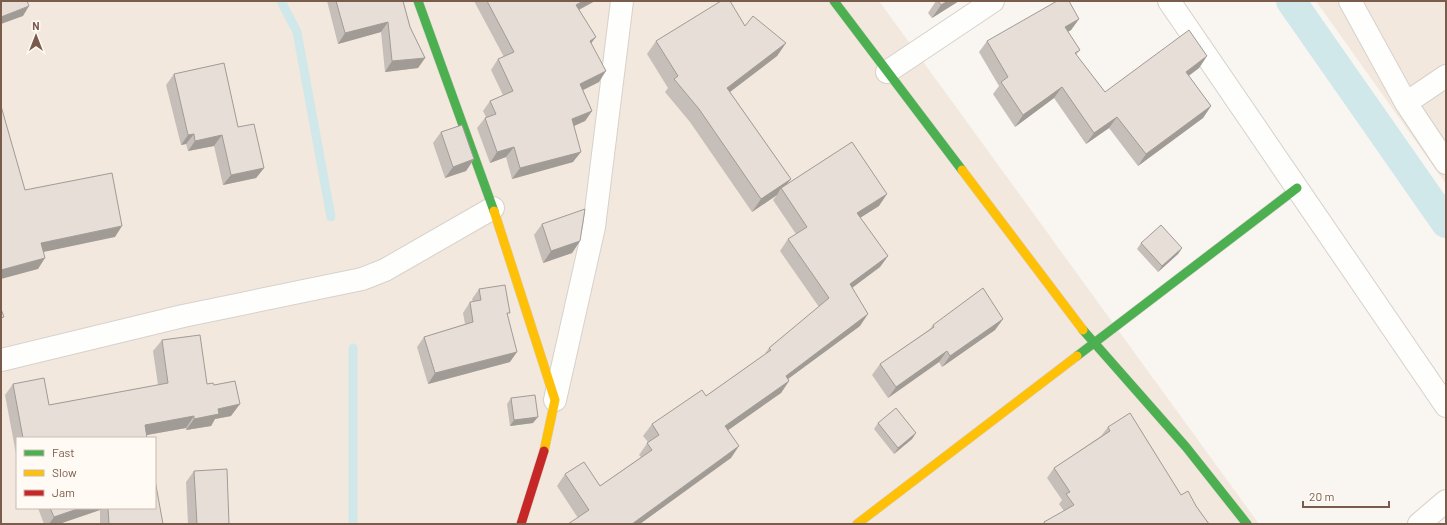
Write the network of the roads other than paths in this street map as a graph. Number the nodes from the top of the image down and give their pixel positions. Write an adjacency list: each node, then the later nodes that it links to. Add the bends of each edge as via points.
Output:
1 (418, 1): 12 (street)
2 (622, 1): 15 (street, via 594,227)
3 (834, 1): 7 (street)
4 (993, 1): 7 (street)
5 (1169, 1): 11 (street)
6 (1350, 1): 9 (street)
7 (887, 72): 13 (street)
8 (1446, 76): 9 (street)
9 (1406, 103): 10 (street)
10 (1446, 163)
11 (1297, 188): 13 (street); 16 (street)
12 (493, 208): 14 (street, via 385,270 362,279 184,316); 15 (street)
13 (1092, 343): 19 (street); 20 (street, via 1186,448)
14 (1, 360)
15 (555, 400): 18 (street, via 545,446)
16 (1446, 406)
17 (1446, 501): 21 (street)
18 (521, 524)
19 (857, 524)
20 (1247, 524)
21 (1419, 524)

